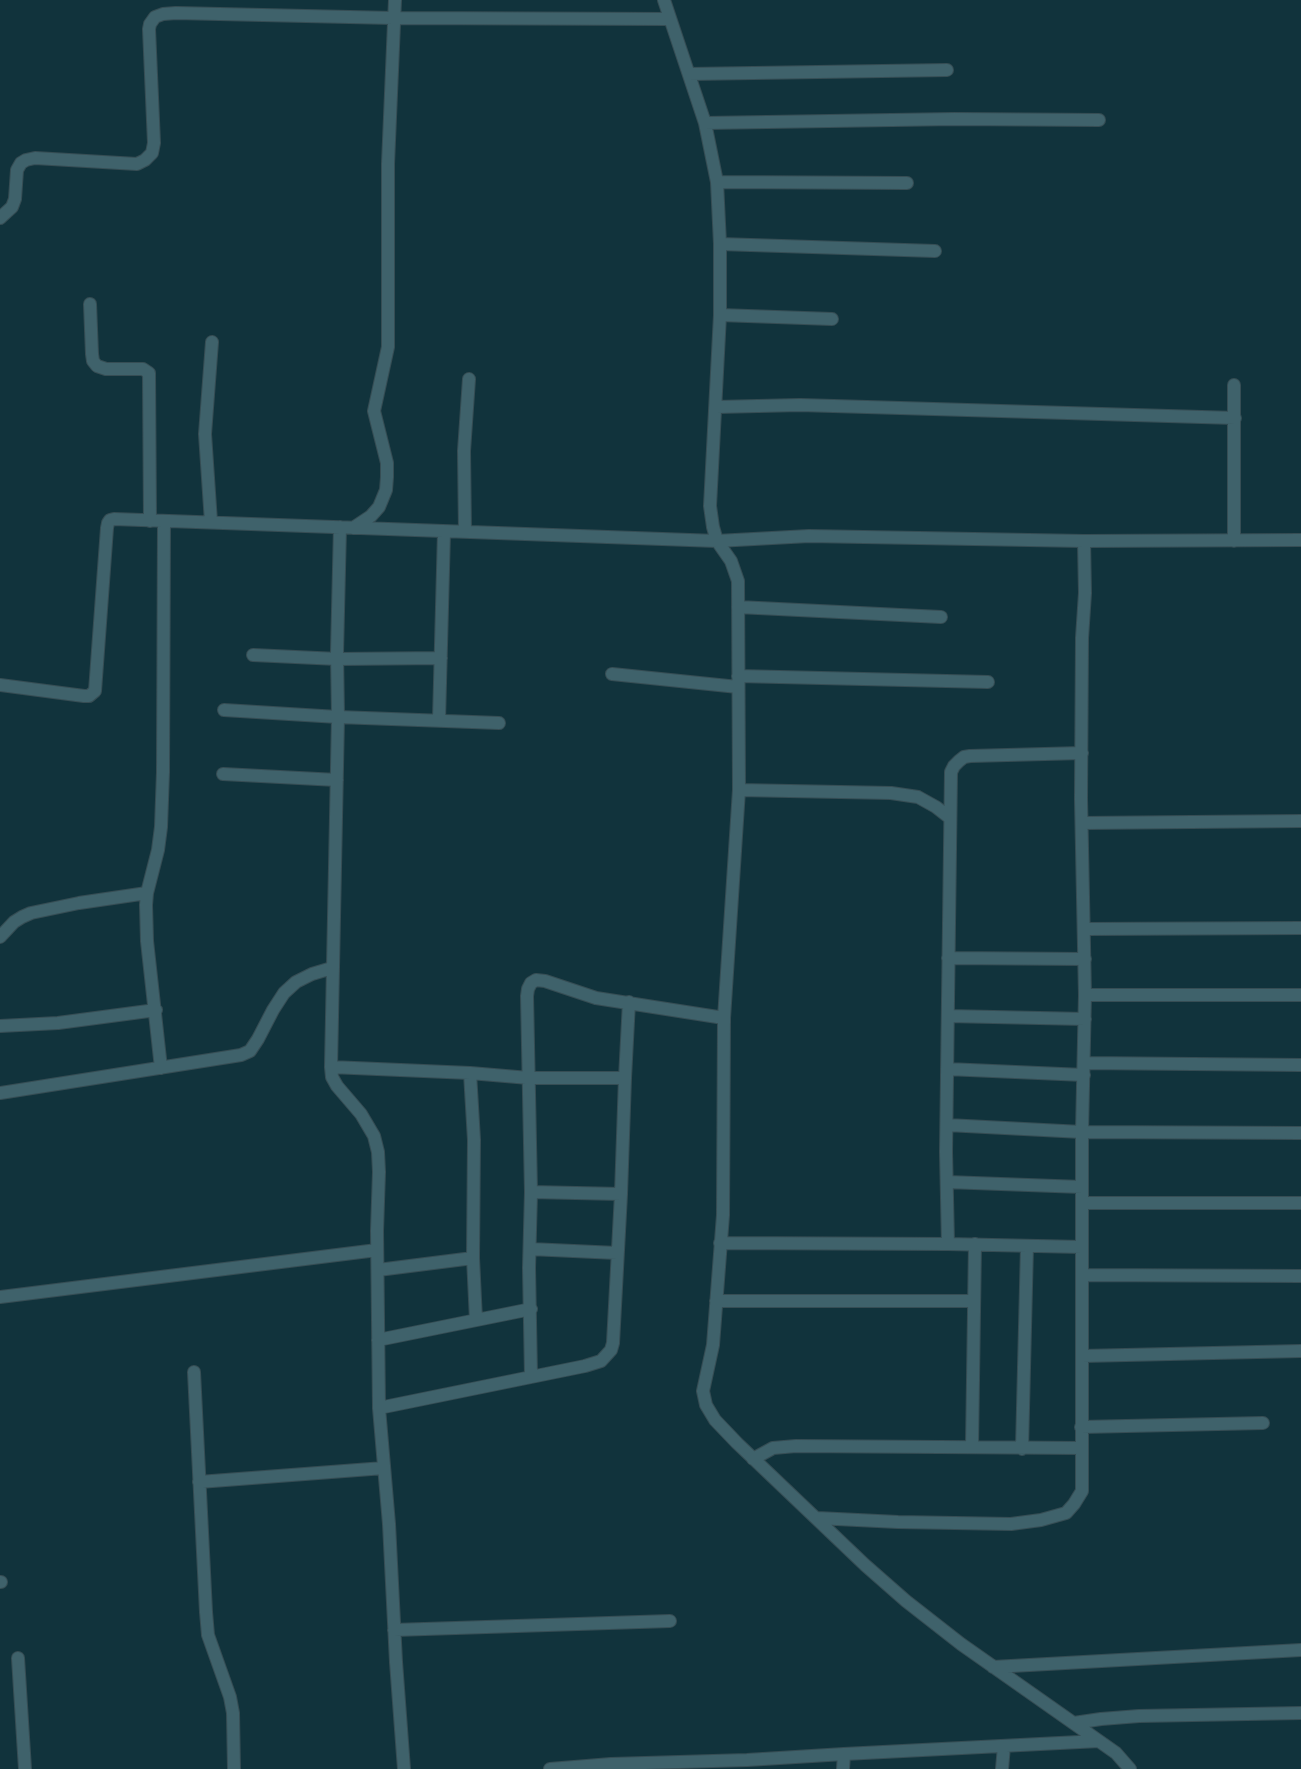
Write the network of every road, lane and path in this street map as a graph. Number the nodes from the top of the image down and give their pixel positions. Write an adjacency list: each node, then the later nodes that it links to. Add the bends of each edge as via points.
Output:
1 (395, 0): 3 (street)
2 (664, 0): 4 (street)
3 (393, 18): 4 (street); 11 (street, via 176,13 155,18 149,29 152,153 137,164 26,160 17,170 12,207); 26 (street, via 388,164 388,347 374,411 387,462 386,490 379,507)
4 (670, 19): 6 (street)
5 (947, 70): 6 (street)
6 (689, 74): 8 (street)
7 (1099, 120): 8 (street)
8 (705, 123): 9 (street)
9 (717, 182): 10 (street); 12 (street)
10 (907, 183)
11 (0, 218)
12 (720, 244): 13 (street); 15 (street)
13 (935, 251)
14 (90, 304): 22 (street, via 92,354 96,366 143,369 149,373)
15 (720, 315): 16 (street); 20 (street)
16 (832, 319)
17 (212, 342): 24 (street, via 205,434)
18 (469, 380): 28 (street, via 464,451)
19 (1234, 385): 21 (street)
20 (716, 407): 21 (street, via 800,404); 30 (street, via 710,506)
21 (1235, 418): 31 (street)
22 (150, 521): 23 (street); 41 (street, via 114,519 108,523 96,686 92,694 84,696)
23 (164, 521): 24 (street); 53 (street, via 161,826)
24 (210, 522): 25 (street)
25 (340, 527): 26 (street); 37 (street)
26 (353, 528): 27 (street)
27 (444, 532): 28 (street); 36 (street)
28 (465, 532): 30 (street)
29 (1301, 540): 31 (street)
30 (717, 541): 32 (street, via 809,536); 33 (street, via 731,561 738,582)
31 (1234, 541): 32 (street)
32 (1084, 542): 46 (street)
33 (738, 607): 34 (street); 39 (street)
34 (941, 617)
35 (253, 655): 37 (street)
36 (441, 658): 37 (street); 44 (street)
37 (338, 659): 43 (street)
38 (612, 674): 39 (street)
39 (738, 681): 40 (street); 49 (street)
40 (988, 682)
41 (0, 685)
42 (224, 710): 43 (street)
43 (338, 717): 44 (street); 48 (street)
44 (439, 720): 45 (street)
45 (499, 723)
46 (1082, 753): 50 (street, via 964,757 951,772); 52 (street)
47 (223, 774): 48 (street)
48 (337, 780): 59 (street)
49 (739, 790): 50 (street, via 891,793 918,797); 65 (street)
50 (950, 818): 57 (street)
51 (1301, 821): 52 (street)
52 (1082, 823): 55 (street)
53 (147, 893): 56 (street, via 31,913 22,916); 63 (street, via 147,934)
54 (1301, 928): 55 (street)
55 (1085, 929): 58 (street)
56 (0, 937)
57 (948, 958): 58 (street); 64 (street)
58 (1085, 959): 60 (street)
59 (332, 968): 69 (street); 70 (street, via 296,982 284,993 250,1051)
60 (1086, 995): 61 (street); 66 (street)
61 (1301, 996)
62 (629, 1002): 65 (street); 74 (street, via 582,994 545,981 531,983 527,996); 75 (street)
63 (156, 1010): 67 (street, via 58,1023); 70 (street)
64 (948, 1016): 66 (street); 71 (street)
65 (724, 1018): 86 (street, via 724,1159)
66 (1085, 1019): 72 (street)
67 (0, 1026)
68 (1301, 1065): 72 (street)
69 (331, 1067): 73 (street); 92 (street, via 337,1086 361,1114 374,1136 379,1172)
70 (161, 1068): 76 (street)
71 (947, 1069): 72 (street); 77 (street)
72 (1084, 1069): 78 (street)
73 (470, 1073): 74 (street); 94 (street, via 474,1140)
74 (529, 1078): 75 (street); 82 (street)
75 (625, 1078): 83 (street)
76 (0, 1093)
77 (947, 1125): 78 (street); 80 (street)
78 (1082, 1132): 79 (street); 81 (street)
79 (1301, 1132)
80 (947, 1182): 81 (street); 87 (street)
81 (1082, 1187): 84 (street)
82 (531, 1192): 83 (street); 91 (street)
83 (621, 1194): 93 (street)
84 (1082, 1202): 85 (street); 90 (street)
85 (1301, 1203)
86 (720, 1243): 87 (street); 99 (street)
87 (948, 1244): 88 (street)
88 (975, 1244): 89 (street); 100 (street)
89 (1027, 1246): 90 (street); 112 (street)
90 (1082, 1247): 96 (street)
91 (530, 1249): 93 (street); 101 (street)
92 (377, 1250): 95 (street); 98 (street)
93 (617, 1253): 107 (street, via 612,1350 593,1364)
94 (473, 1258): 95 (street); 102 (street)
95 (378, 1270): 103 (street)
96 (1082, 1275): 97 (street); 105 (street)
97 (1301, 1276)
98 (0, 1297)
99 (716, 1301): 100 (street); 114 (street, via 703,1391 706,1405 715,1420)
100 (973, 1301): 111 (street)
101 (531, 1309): 102 (street); 107 (street)
102 (476, 1320): 103 (street)
103 (378, 1340): 108 (street)
104 (1301, 1351): 105 (street)
105 (1082, 1356): 110 (street)
106 (194, 1372): 116 (street)
107 (531, 1376): 108 (street)
108 (379, 1408): 115 (street)
109 (1263, 1423): 110 (street)
110 (1081, 1427): 113 (street)
111 (972, 1448): 112 (street); 114 (street, via 796,1446 773,1448)
112 (1022, 1448): 113 (street)
113 (1082, 1448): 117 (street, via 1082,1491 1066,1513 1056,1517 1010,1524)
114 (753, 1459): 117 (street)
115 (384, 1468): 116 (street); 119 (street)
116 (199, 1482): 131 (street, via 208,1634 230,1697)
117 (817, 1518): 122 (street, via 906,1601)
118 (670, 1621): 119 (street)
119 (394, 1630): 132 (street)
120 (1301, 1650): 122 (street)
121 (18, 1658): 130 (street)
122 (993, 1667): 124 (street)
123 (1301, 1713): 124 (street, via 1147,1716)
124 (1074, 1723): 125 (street)
125 (1099, 1741): 126 (street); 136 (street)
126 (1004, 1746): 127 (street); 135 (street)
127 (844, 1754): 128 (street); 134 (street)
128 (697, 1765): 129 (street)
129 (611, 1766): 133 (street)
130 (25, 1769)
131 (234, 1769)
132 (404, 1769)
133 (550, 1769)
134 (843, 1769)
135 (1002, 1769)
136 (1130, 1769)

